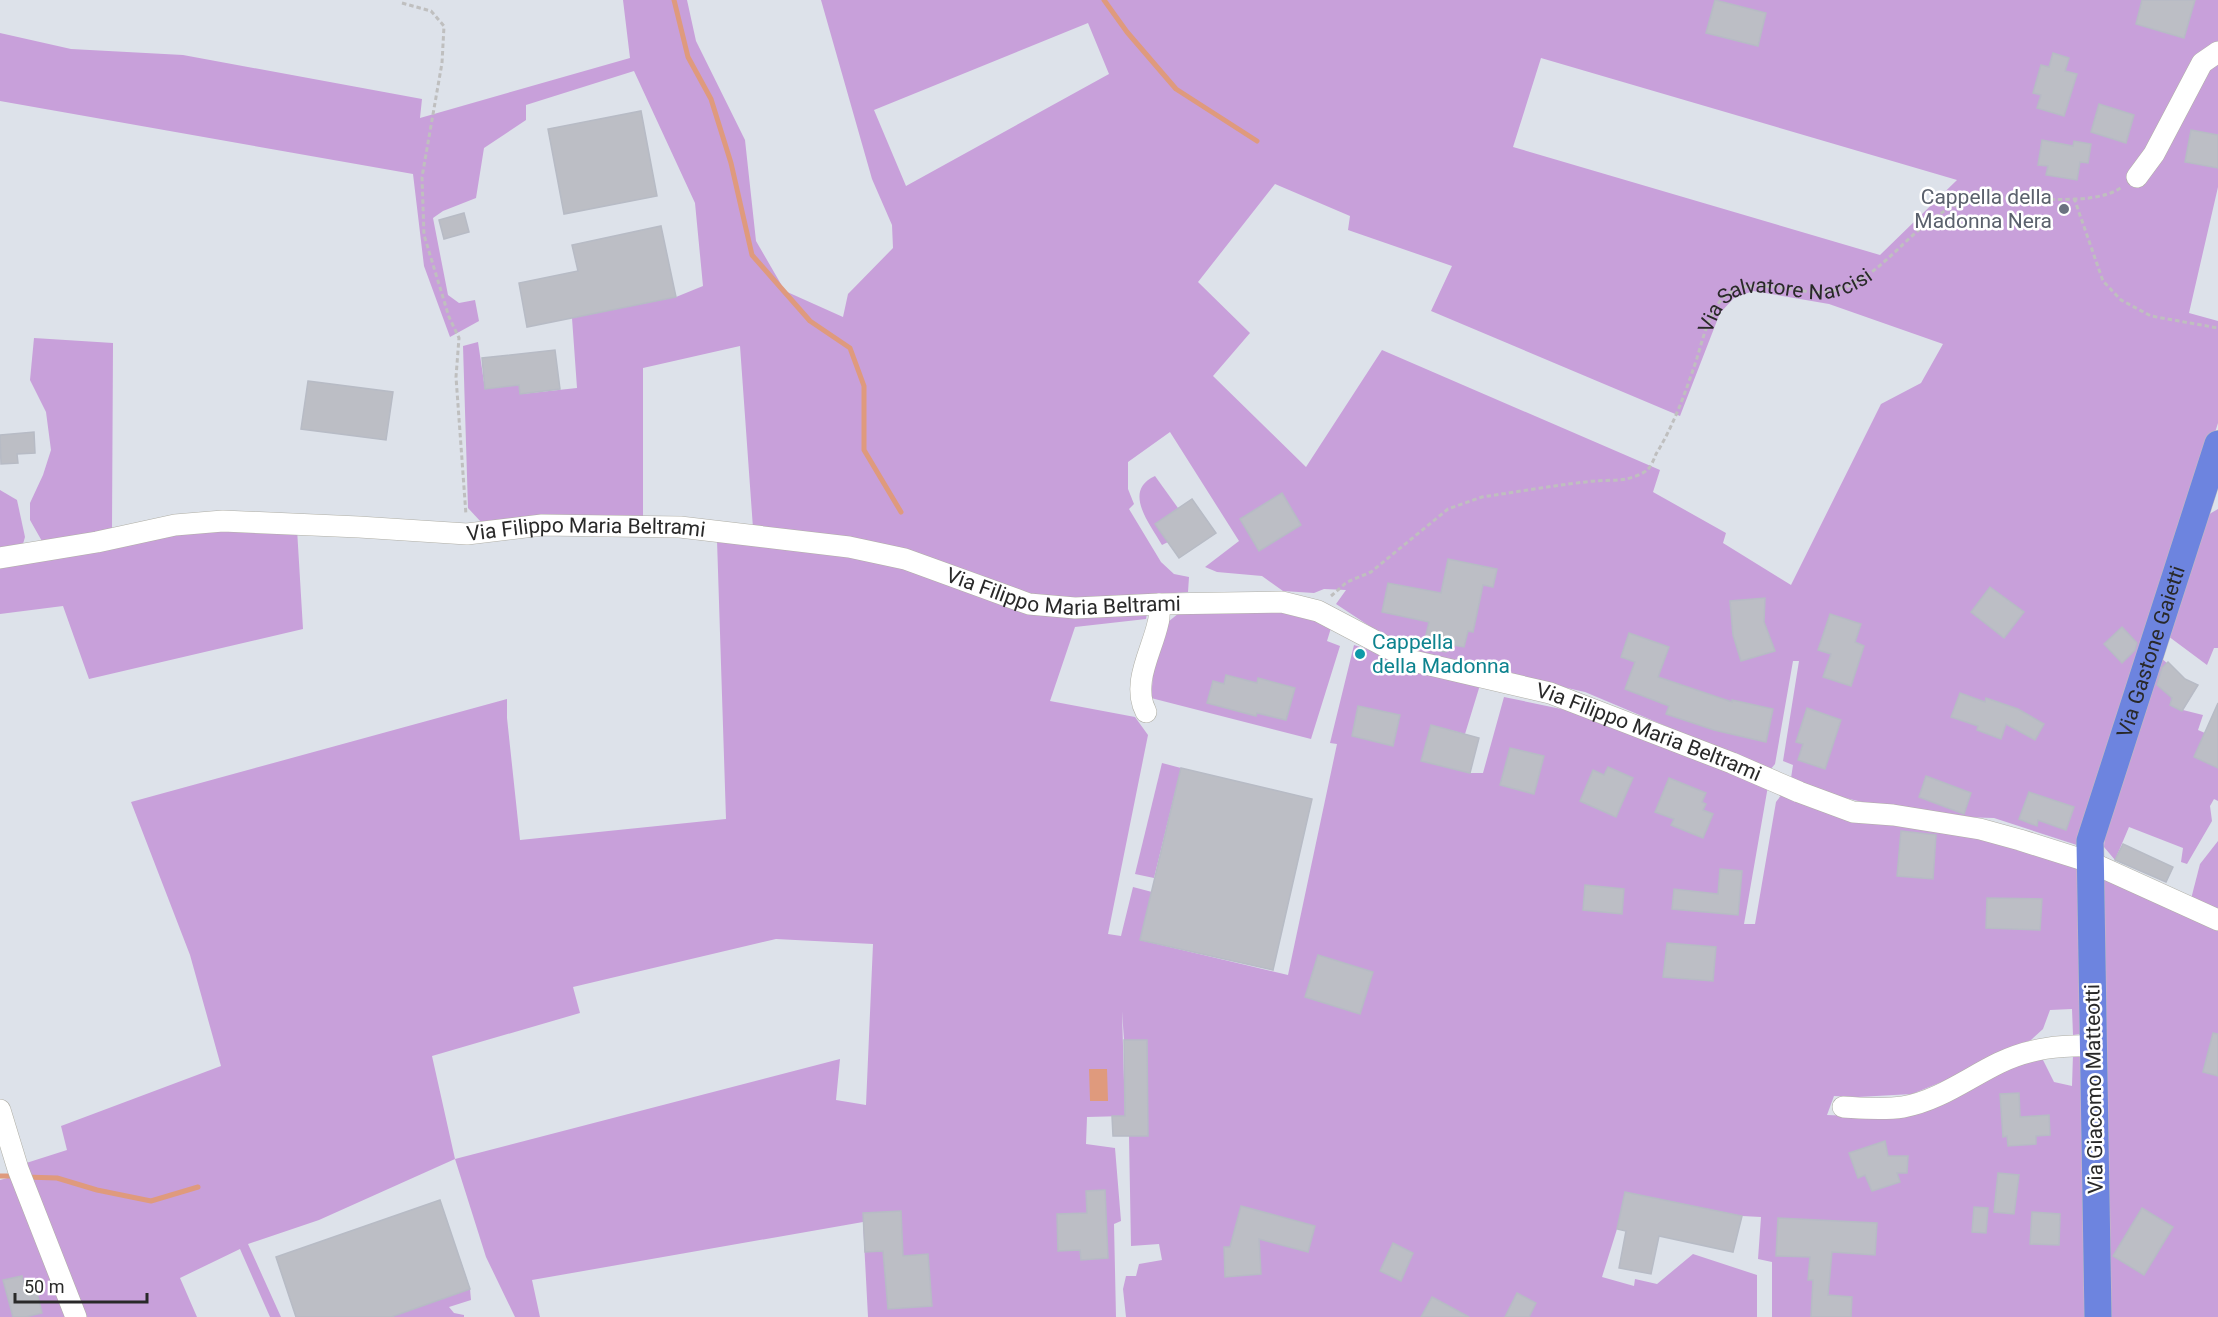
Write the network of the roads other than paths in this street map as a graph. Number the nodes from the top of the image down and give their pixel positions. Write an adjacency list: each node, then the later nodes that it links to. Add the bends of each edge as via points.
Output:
1 (2218, 52): 2 (street, via 2202,63 2154,154)
2 (2137, 177)
3 (2218, 444): 4 (main road, Via Gastone Gaietti)
4 (2211, 489): 8 (main road, Via Gastone Gaietti, via 2090,841)
5 (0, 558): 6 (street, Via Filippo Maria Beltrami, via 175,525 223,521 471,534 542,525 680,527 849,547 905,559 1029,604 1075,608)
6 (1159, 604): 7 (street, via 1159,621 1140,688); 8 (street, Via Filippo Maria Beltrami, via 1282,602 1318,611 1413,661 1550,693 1853,812 1980,829)
7 (1146, 712)
8 (2090, 862): 9 (street, Via Filippo Maria Beltrami); 10 (main road, Via Giacomo Matteotti)
9 (2218, 920)
10 (2094, 1046): 11 (street, via 2035,1049 2001,1062 1934,1098 1903,1107); 14 (main road, Via Giacomo Matteotti)
11 (1843, 1107)
12 (0, 1110): 13 (street)
13 (76, 1317)
14 (2098, 1317)

